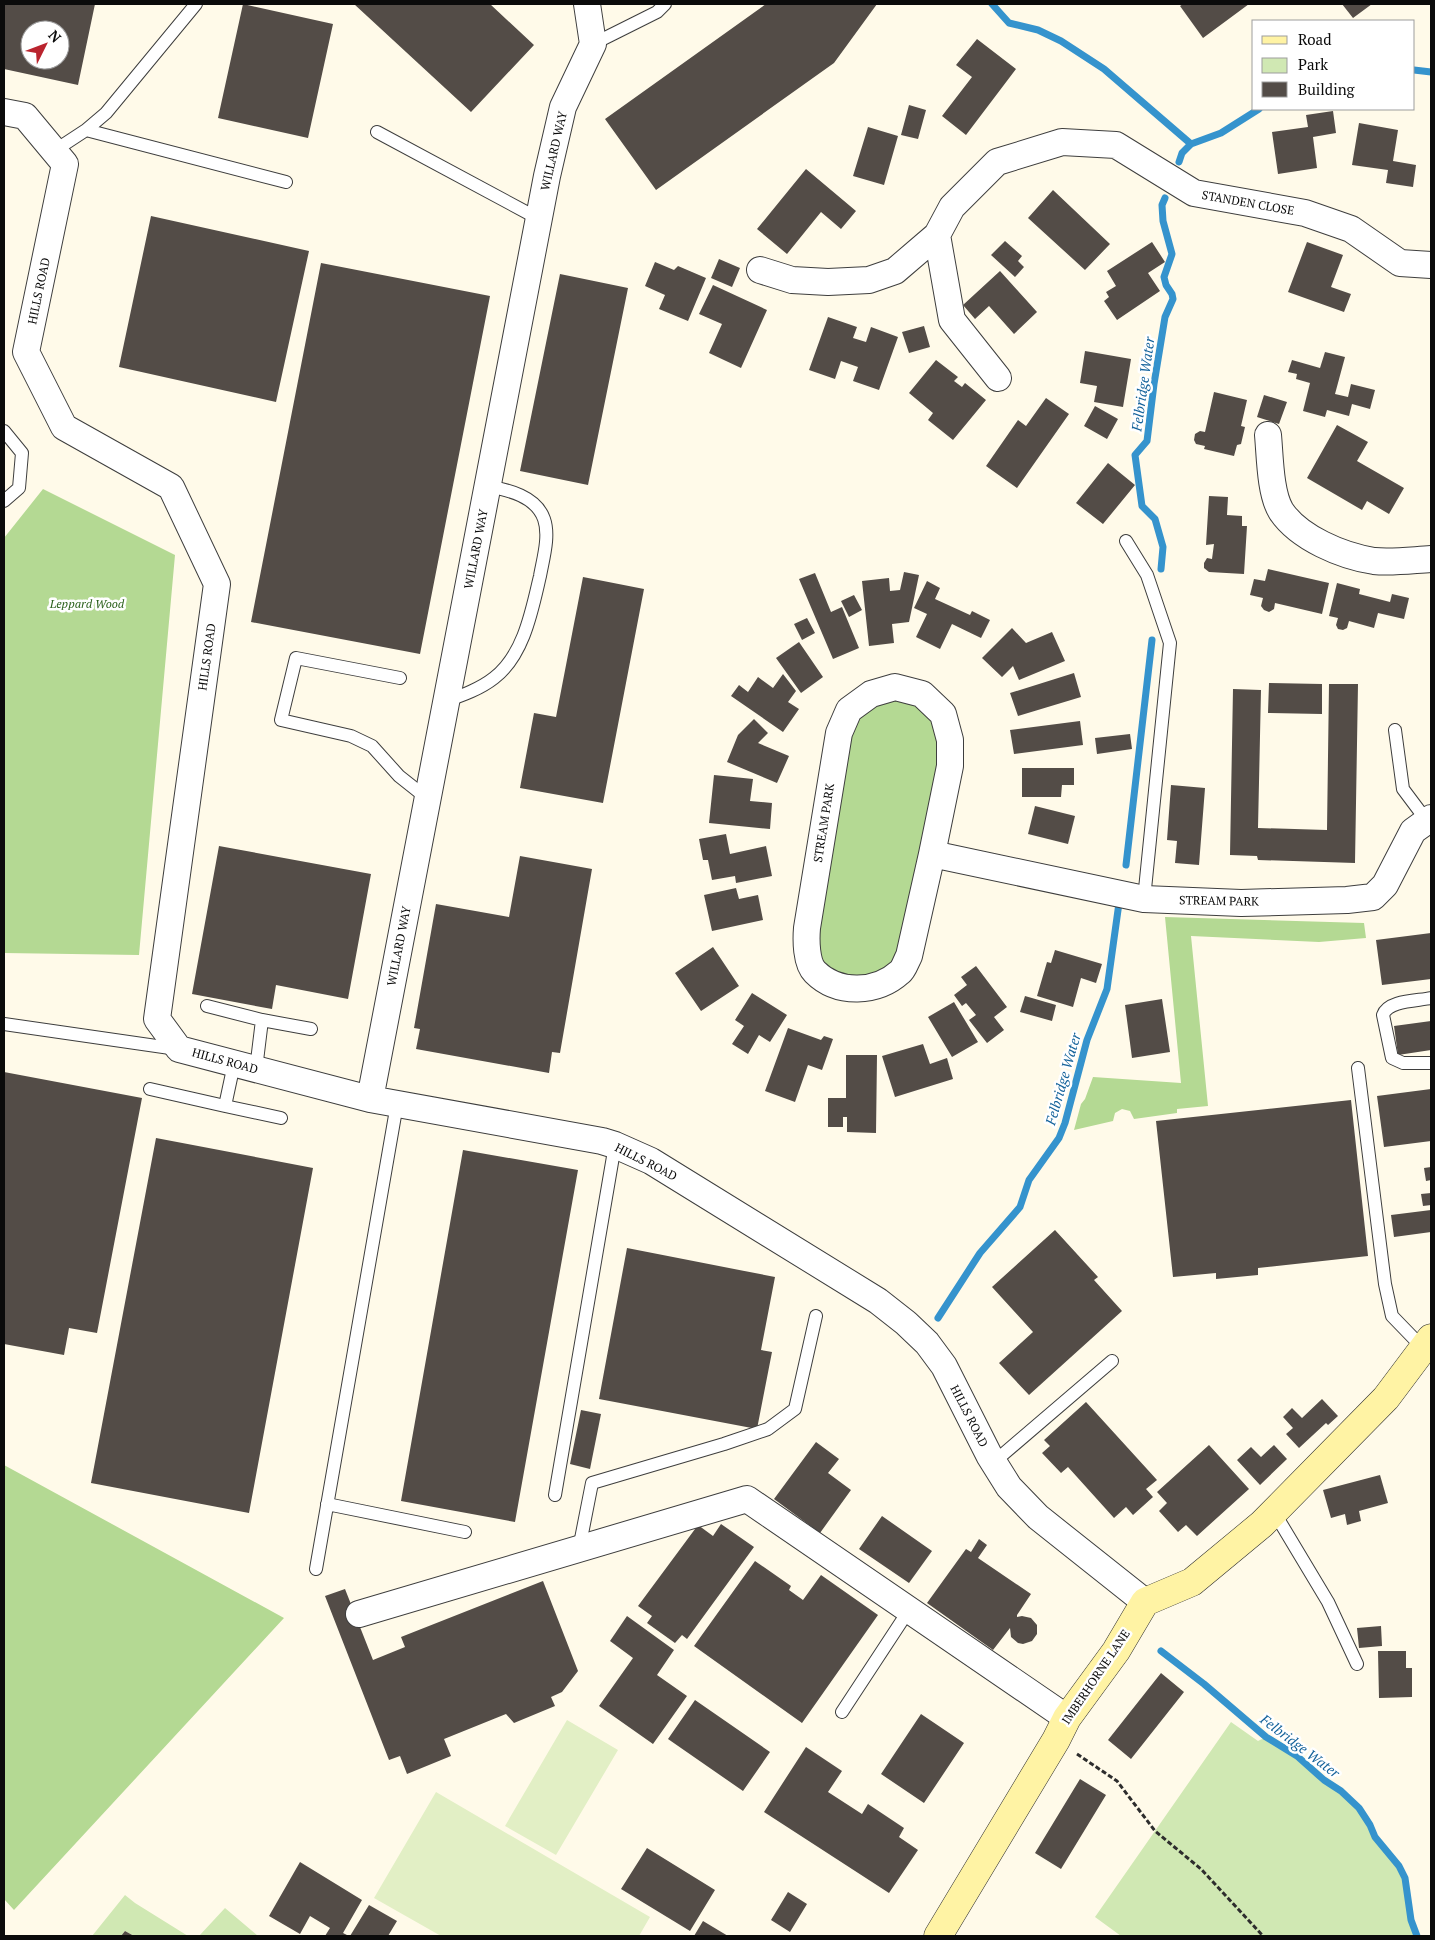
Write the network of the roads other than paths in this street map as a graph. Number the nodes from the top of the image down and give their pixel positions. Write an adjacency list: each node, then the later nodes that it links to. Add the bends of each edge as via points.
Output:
1 (196, 4): 6 (lane, via 106,113)
2 (587, 4): 4 (street)
3 (665, 4): 4 (lane, via 657,12)
4 (593, 44): 10 (street, WILLARD WAY, via 564,107)
5 (4, 112): 8 (street, HILLS ROAD, via 25,116)
6 (86, 130): 8 (lane); 9 (lane)
7 (377, 132): 10 (lane)
8 (54, 151): 33 (street, HILLS ROAD, via 66,164 26,352 64,427 171,487 217,584 156,1019)
9 (286, 182)
10 (539, 219): 17 (street, WILLARD WAY)
11 (937, 235): 12 (street, STANDEN CLOSE, via 952,207 997,162 1062,142 1116,145 1194,193 1306,213 1351,229 1400,263); 13 (street, STANDEN CLOSE, via 895,271 869,280 792,280); 14 (street, via 952,320)
12 (1431, 265)
13 (760, 270)
14 (998, 378)
15 (4, 431): 18 (lane, via 22,453 19,488)
16 (1268, 435): 20 (street, via 1273,484 1281,510 1300,531 1334,550 1374,561)
17 (488, 486): 22 (street, WILLARD WAY); 22 (lane, via 514,492 533,503 544,519 546,545 530,620 510,661 495,678 469,693)
18 (4, 501)
19 (1126, 541): 27 (lane, via 1147,575 1170,643)
20 (1431, 559)
21 (400, 678): 24 (lane, via 296,658 281,720 351,736 372,746 399,776)
22 (446, 701): 24 (street, WILLARD WAY)
23 (1395, 730): 25 (lane, via 1403,789)
24 (428, 799): 38 (street, WILLARD WAY)
25 (1429, 819): 27 (street, STREAM PARK, via 1413,830 1385,885 1373,897 1242,903)
26 (932, 854): 26 (street, STREAM PARK, via 909,956 902,971 871,987 851,989 832,984 814,971 806,948 806,928 839,733 849,710 871,694 895,687 922,694 942,714 950,740 950,766); 27 (street, STREAM PARK)
27 (1144, 900)
28 (1431, 998): 34 (lane, via 1396,1004 1384,1015 1392,1058 1403,1064)
29 (207, 1006): 30 (lane)
30 (262, 1020): 32 (lane); 35 (lane)
31 (4, 1024): 33 (lane)
32 (311, 1029)
33 (179, 1049): 35 (street, HILLS ROAD)
34 (1431, 1063)
35 (245, 1067): 38 (street, HILLS ROAD); 40 (lane)
36 (1358, 1068): 44 (lane, via 1392,1316)
37 (150, 1089): 40 (lane)
38 (370, 1099): 39 (street, HILLS ROAD)
39 (397, 1104): 42 (street, HILLS ROAD, via 602,1140); 48 (lane)
40 (226, 1106): 41 (lane)
41 (282, 1118)
42 (615, 1145): 46 (street, HILLS ROAD, via 660,1166 878,1301 906,1323 944,1366); 47 (lane)
43 (816, 1316): 51 (lane, via 795,1409 768,1429 592,1483)
44 (1427, 1343): 49 (street, via 1386,1398)
45 (1112, 1361): 46 (lane)
46 (994, 1462): 53 (street, HILLS ROAD, via 1009,1487 1038,1516)
47 (555, 1495)
48 (327, 1504): 50 (lane); 52 (lane)
49 (1274, 1512): 53 (street, via 1192,1582); 56 (lane, via 1328,1602)
50 (465, 1532)
51 (579, 1549): 54 (street, via 747,1499); 55 (street)
52 (316, 1568)
53 (1145, 1602): 58 (street, IMBERHORNE LANE, via 1116,1651)
54 (910, 1610): 57 (lane); 58 (street)
55 (359, 1614)
56 (1357, 1664)
57 (842, 1712)
58 (1061, 1729): 59 (street, IMBERHORNE LANE)
59 (938, 1936)

